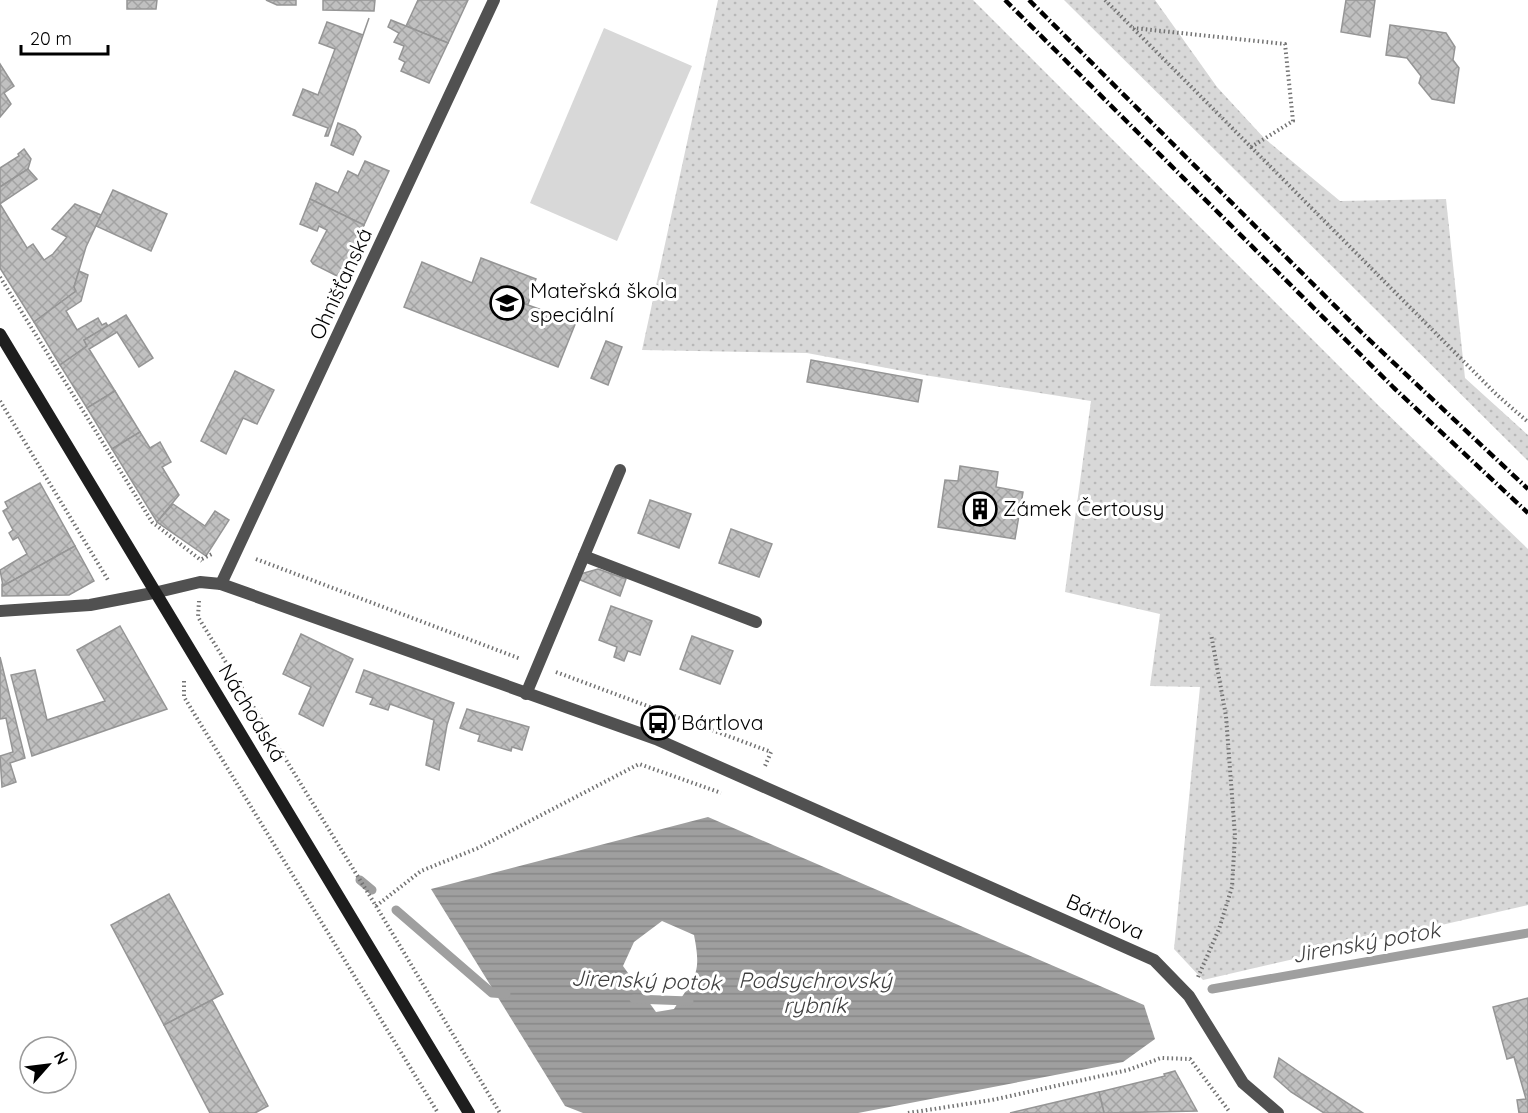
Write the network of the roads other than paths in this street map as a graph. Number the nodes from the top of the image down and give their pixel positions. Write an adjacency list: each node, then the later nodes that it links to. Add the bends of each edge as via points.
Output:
1 (494, 0): 5 (street, Ohnišťanská)
2 (0, 334): 6 (main road, Náchodská)
3 (620, 470): 4 (street)
4 (584, 556): 8 (street); 9 (street)
5 (221, 584): 6 (street, Bártlova, via 200,582); 9 (street, Bártlova)
6 (158, 592): 7 (street, Bártlova, via 90,605); 10 (main road, Náchodská)
7 (0, 611)
8 (756, 622)
9 (526, 693): 11 (street, Bártlova, via 656,740 1154,960 1189,996 1243,1083)
10 (469, 1113)
11 (1278, 1113)

